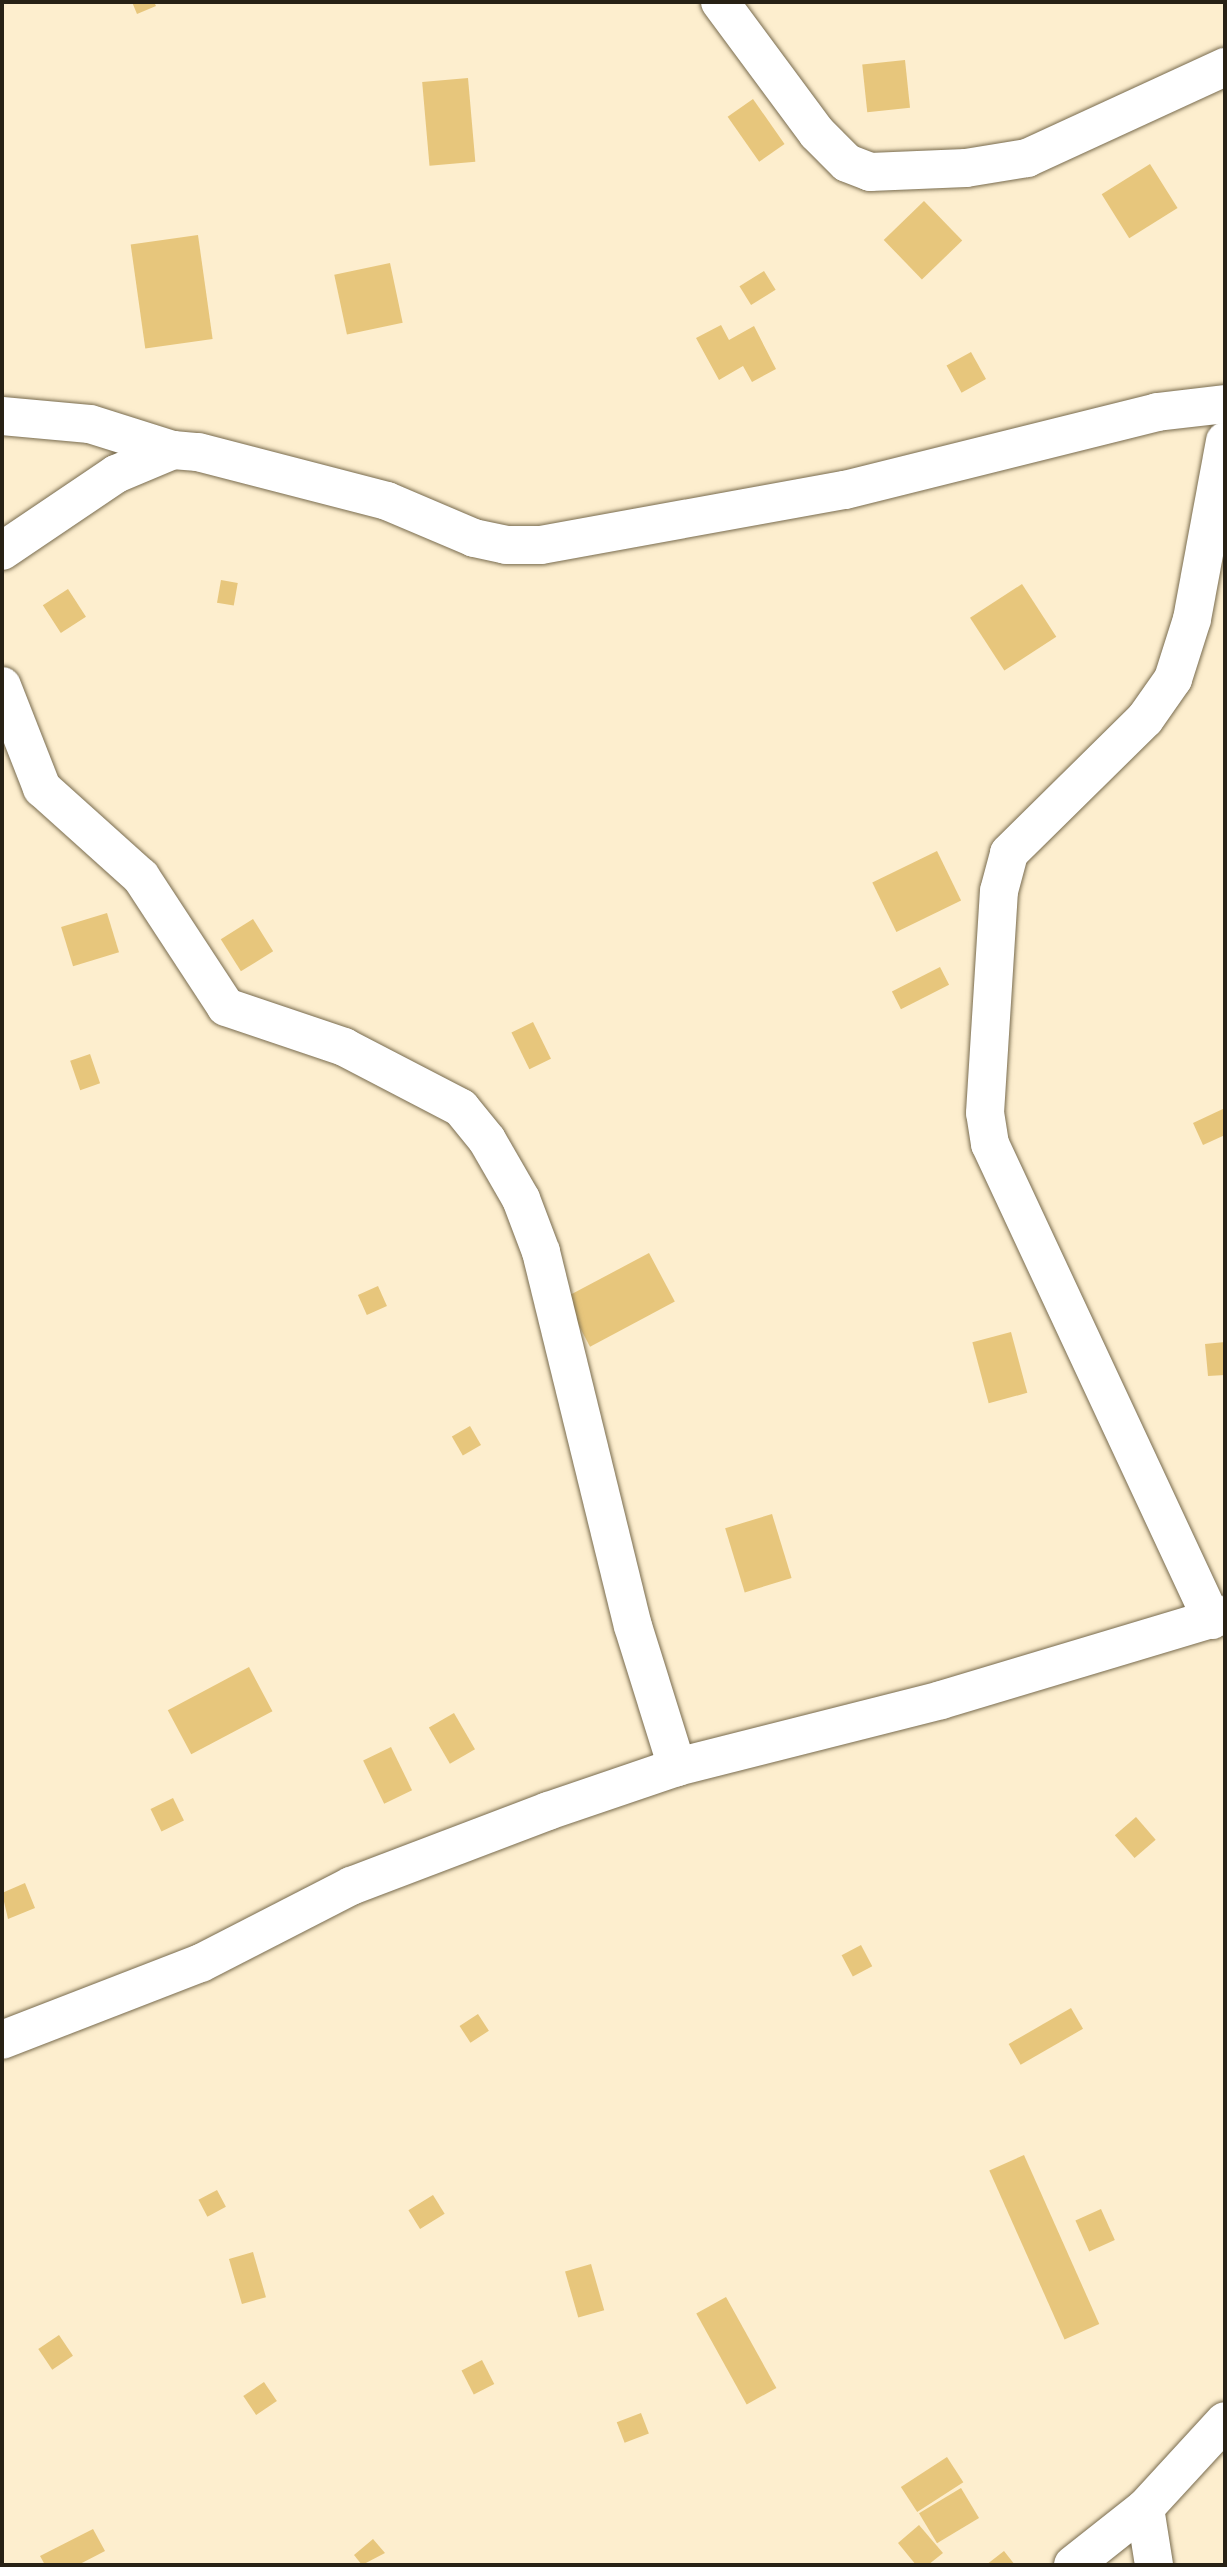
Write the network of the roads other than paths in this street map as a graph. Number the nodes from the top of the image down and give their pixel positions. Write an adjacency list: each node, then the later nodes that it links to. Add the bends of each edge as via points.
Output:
1 (720, 2): 2 (street, via 817,133 847,163 870,172 966,168 1027,158)
2 (1225, 67)
3 (1225, 404): 6 (street, via 1157,412 845,490 541,545 506,545 474,538 387,501 198,452)
4 (2, 416): 6 (street, via 90,424)
5 (1225, 441): 9 (street, via 1192,619 1173,679 1146,719 1009,853 999,891 985,1113 990,1144)
6 (173, 450): 7 (street, via 116,474)
7 (2, 551)
8 (2, 687): 10 (street, via 42,788 141,877 226,1007 344,1047 461,1108 487,1140 521,1199 541,1252 633,1626)
9 (1219, 1617): 10 (street, via 941,1700)
10 (677, 1767): 11 (street, via 351,1886 201,1963)
11 (2, 2040)
12 (1225, 2421): 13 (street)
13 (1145, 2508): 14 (street); 15 (street)
14 (1073, 2565)
15 (1154, 2565)

